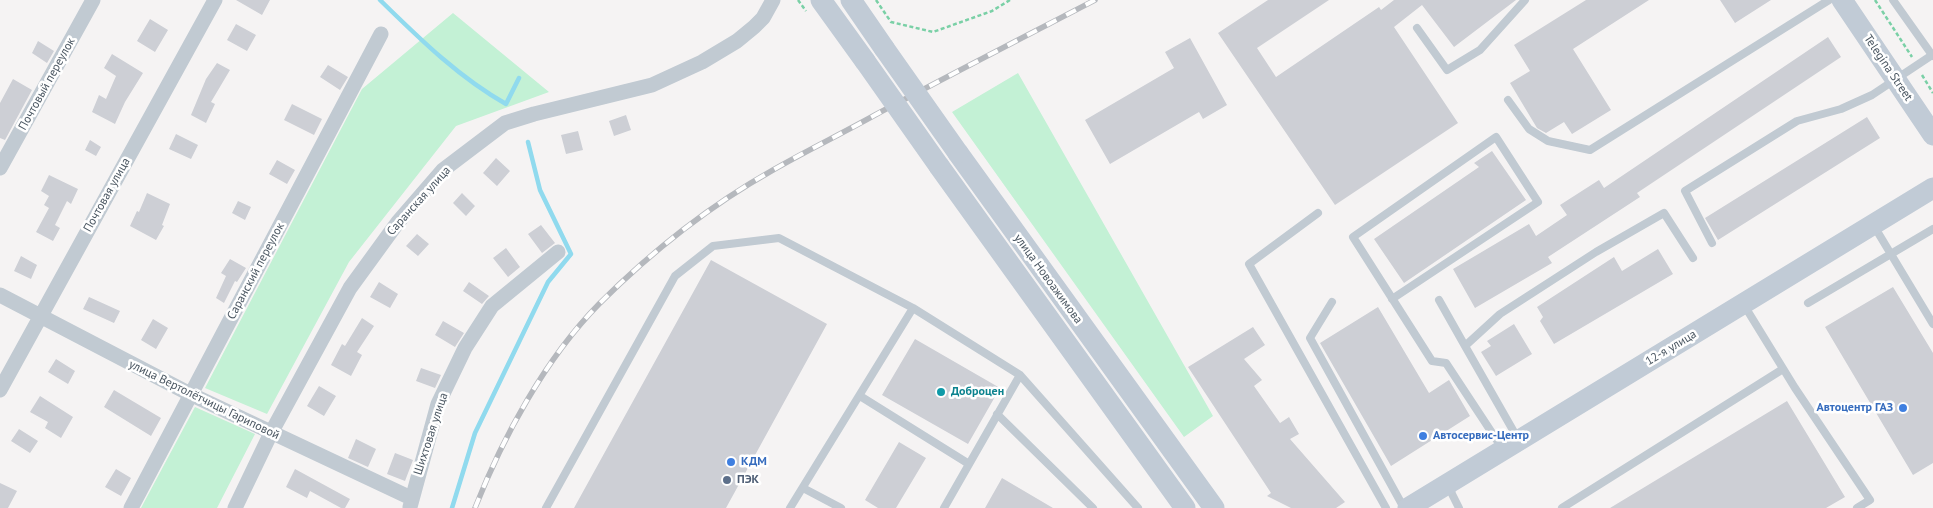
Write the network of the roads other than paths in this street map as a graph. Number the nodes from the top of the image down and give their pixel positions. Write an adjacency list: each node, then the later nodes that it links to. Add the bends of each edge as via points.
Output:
1 (93, 0): 16 (street, Почтовый переулок)
2 (215, 0): 32 (street, Почтовая улица)
3 (773, 0): 41 (street, Саранская улица, via 754,28 702,62 652,86 505,123 443,170 398,222 350,288)
4 (821, 0): 55 (main road, улица Новоажимова, bridge)
5 (850, 0): 56 (main road, улица Новоажимова, bridge)
6 (1524, 0): 10 (lane, via 1480,50 1447,70)
7 (1829, 0): 14 (lane, via 1590,150 1548,141 1529,129)
8 (1842, 0): 13 (main road, Telegina Street)
9 (1892, 0): 12 (lane)
10 (1417, 28)
11 (381, 34): 38 (street, Саранский переулок)
12 (1932, 56): 13 (lane)
13 (1896, 80): 15 (main road, Telegina Street); 21 (lane, via 1872,95 1797,122 1685,191)
14 (1508, 100)
15 (1933, 136)
16 (0, 168)
17 (1933, 188): 19 (main road, 12-я улица)
18 (1318, 213): 57 (lane, via 1249,264)
19 (1873, 224): 23 (lane); 29 (main road, 12-я улица)
20 (1933, 229): 23 (lane)
21 (1712, 243)
22 (558, 252): 46 (street, Шихтовая улица, via 492,306 465,348 438,404)
23 (1890, 254): 30 (lane); 33 (lane)
24 (1694, 258): 34 (lane, via 1664,213 1500,314)
25 (0, 295): 32 (street, улица Вертолётчицы Гариповой)
26 (1392, 300): 26 (lane, via 1353,237 1496,137 1538,202); 42 (lane, via 1432,361 1446,363)
27 (1439, 300): 34 (lane)
28 (1332, 302): 58 (lane, via 1310,338)
29 (1743, 303): 35 (lane); 42 (main road, 12-я улица)
30 (1808, 303)
31 (913, 308): 36 (lane); 39 (lane); 49 (lane, via 779,238 713,246 675,276)
32 (40, 317): 37 (street, Почтовая улица); 38 (street, улица Вертолётчицы Гариповой)
33 (1933, 324)
34 (1465, 346): 42 (lane)
35 (1783, 369): 61 (lane); 62 (lane, via 1870,500)
36 (1020, 375): 40 (lane); 54 (lane)
37 (0, 390)
38 (190, 394): 41 (street, улица Вертолётчицы Гариповой); 47 (street, Саранский переулок)
39 (860, 396): 43 (lane); 45 (lane)
40 (997, 414): 43 (lane); 53 (lane)
41 (271, 433): 46 (street, улица Вертолётчицы Гариповой); 48 (street, Саранская улица)
42 (1511, 445): 44 (main road, 12-я улица)
43 (969, 464): 52 (lane)
44 (1450, 483): 59 (main road, 12-я улица); 60 (lane)
45 (803, 488): 50 (lane); 51 (lane)
46 (410, 503)
47 (131, 508)
48 (235, 508)
49 (546, 508)
50 (790, 508)
51 (841, 508)
52 (944, 508)
53 (1093, 508)
54 (1138, 508)
55 (1185, 508)
56 (1214, 508)
57 (1386, 508)
58 (1404, 508)
59 (1408, 508)
60 (1459, 508)
61 (1562, 508)
62 (1857, 508)

